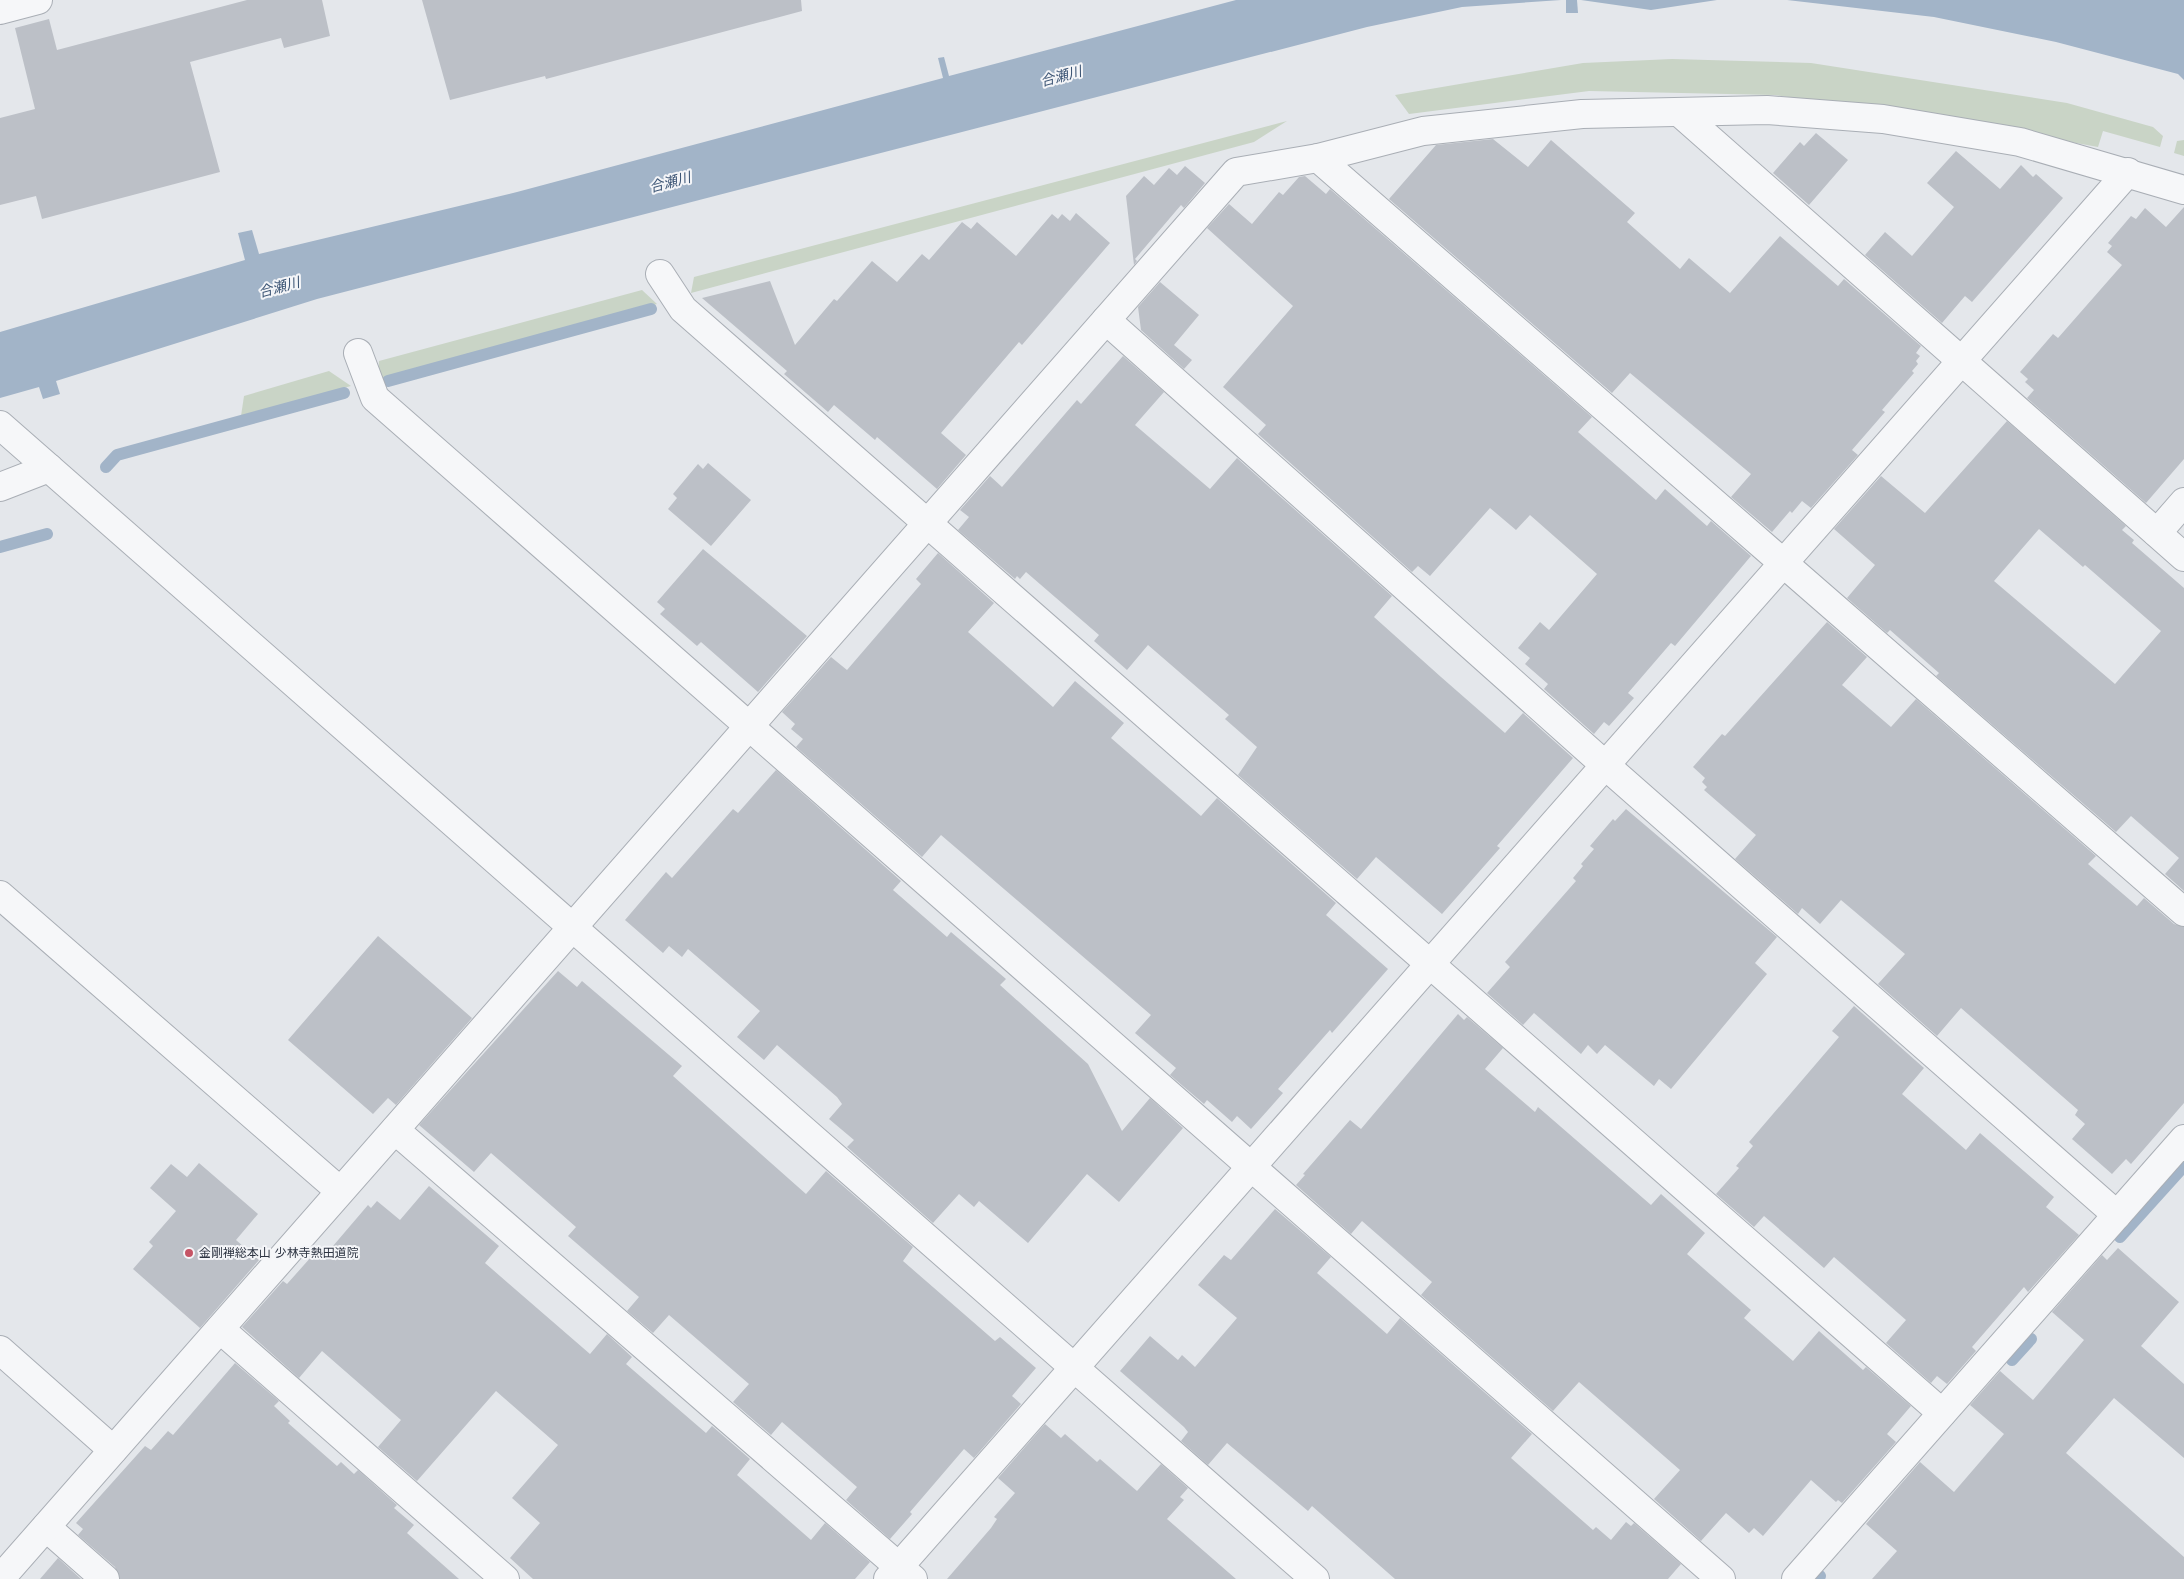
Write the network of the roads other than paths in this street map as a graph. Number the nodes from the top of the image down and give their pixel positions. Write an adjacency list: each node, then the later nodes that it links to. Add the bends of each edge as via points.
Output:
1 (38, 0): 2 (street)
2 (0, 10)
3 (1679, 112): 4 (street, via 1582,114 1423,131); 5 (street, via 1767,110 1883,119 2020,142); 10 (street)
4 (1318, 158): 8 (street, via 1236,172); 18 (street)
5 (2128, 172): 6 (street); 10 (street)
6 (2184, 190)
7 (660, 274): 15 (street, via 683,310)
8 (1106, 320): 15 (street); 20 (street)
9 (358, 353): 19 (street, via 375,398)
10 (1962, 360): 16 (street); 18 (street)
11 (0, 425): 12 (street)
12 (49, 468): 13 (street); 23 (street)
13 (0, 487)
14 (2184, 502): 16 (street)
15 (927, 523): 19 (street); 24 (street)
16 (2157, 534): 17 (street)
17 (2184, 557)
18 (1783, 562): 20 (street); 22 (street)
19 (749, 726): 23 (street); 27 (street)
20 (1605, 765): 24 (street); 29 (street)
21 (0, 895): 28 (street)
22 (2184, 912)
23 (572, 928): 25 (street); 32 (street)
24 (1430, 964): 27 (street); 33 (street)
25 (395, 1130): 28 (street); 36 (street)
26 (2184, 1139): 29 (street)
27 (1251, 1167): 32 (street); 41 (street)
28 (340, 1191): 30 (street)
29 (2117, 1215): 33 (street)
30 (220, 1329): 34 (street); 39 (street)
31 (0, 1350): 34 (street)
32 (1074, 1367): 36 (street); 40 (street)
33 (1942, 1413): 42 (street)
34 (113, 1450): 35 (street)
35 (46, 1527): 37 (street); 38 (street)
36 (900, 1575)
37 (0, 1579)
38 (106, 1579)
39 (505, 1579)
40 (1315, 1579)
41 (1721, 1579)
42 (1796, 1579)

